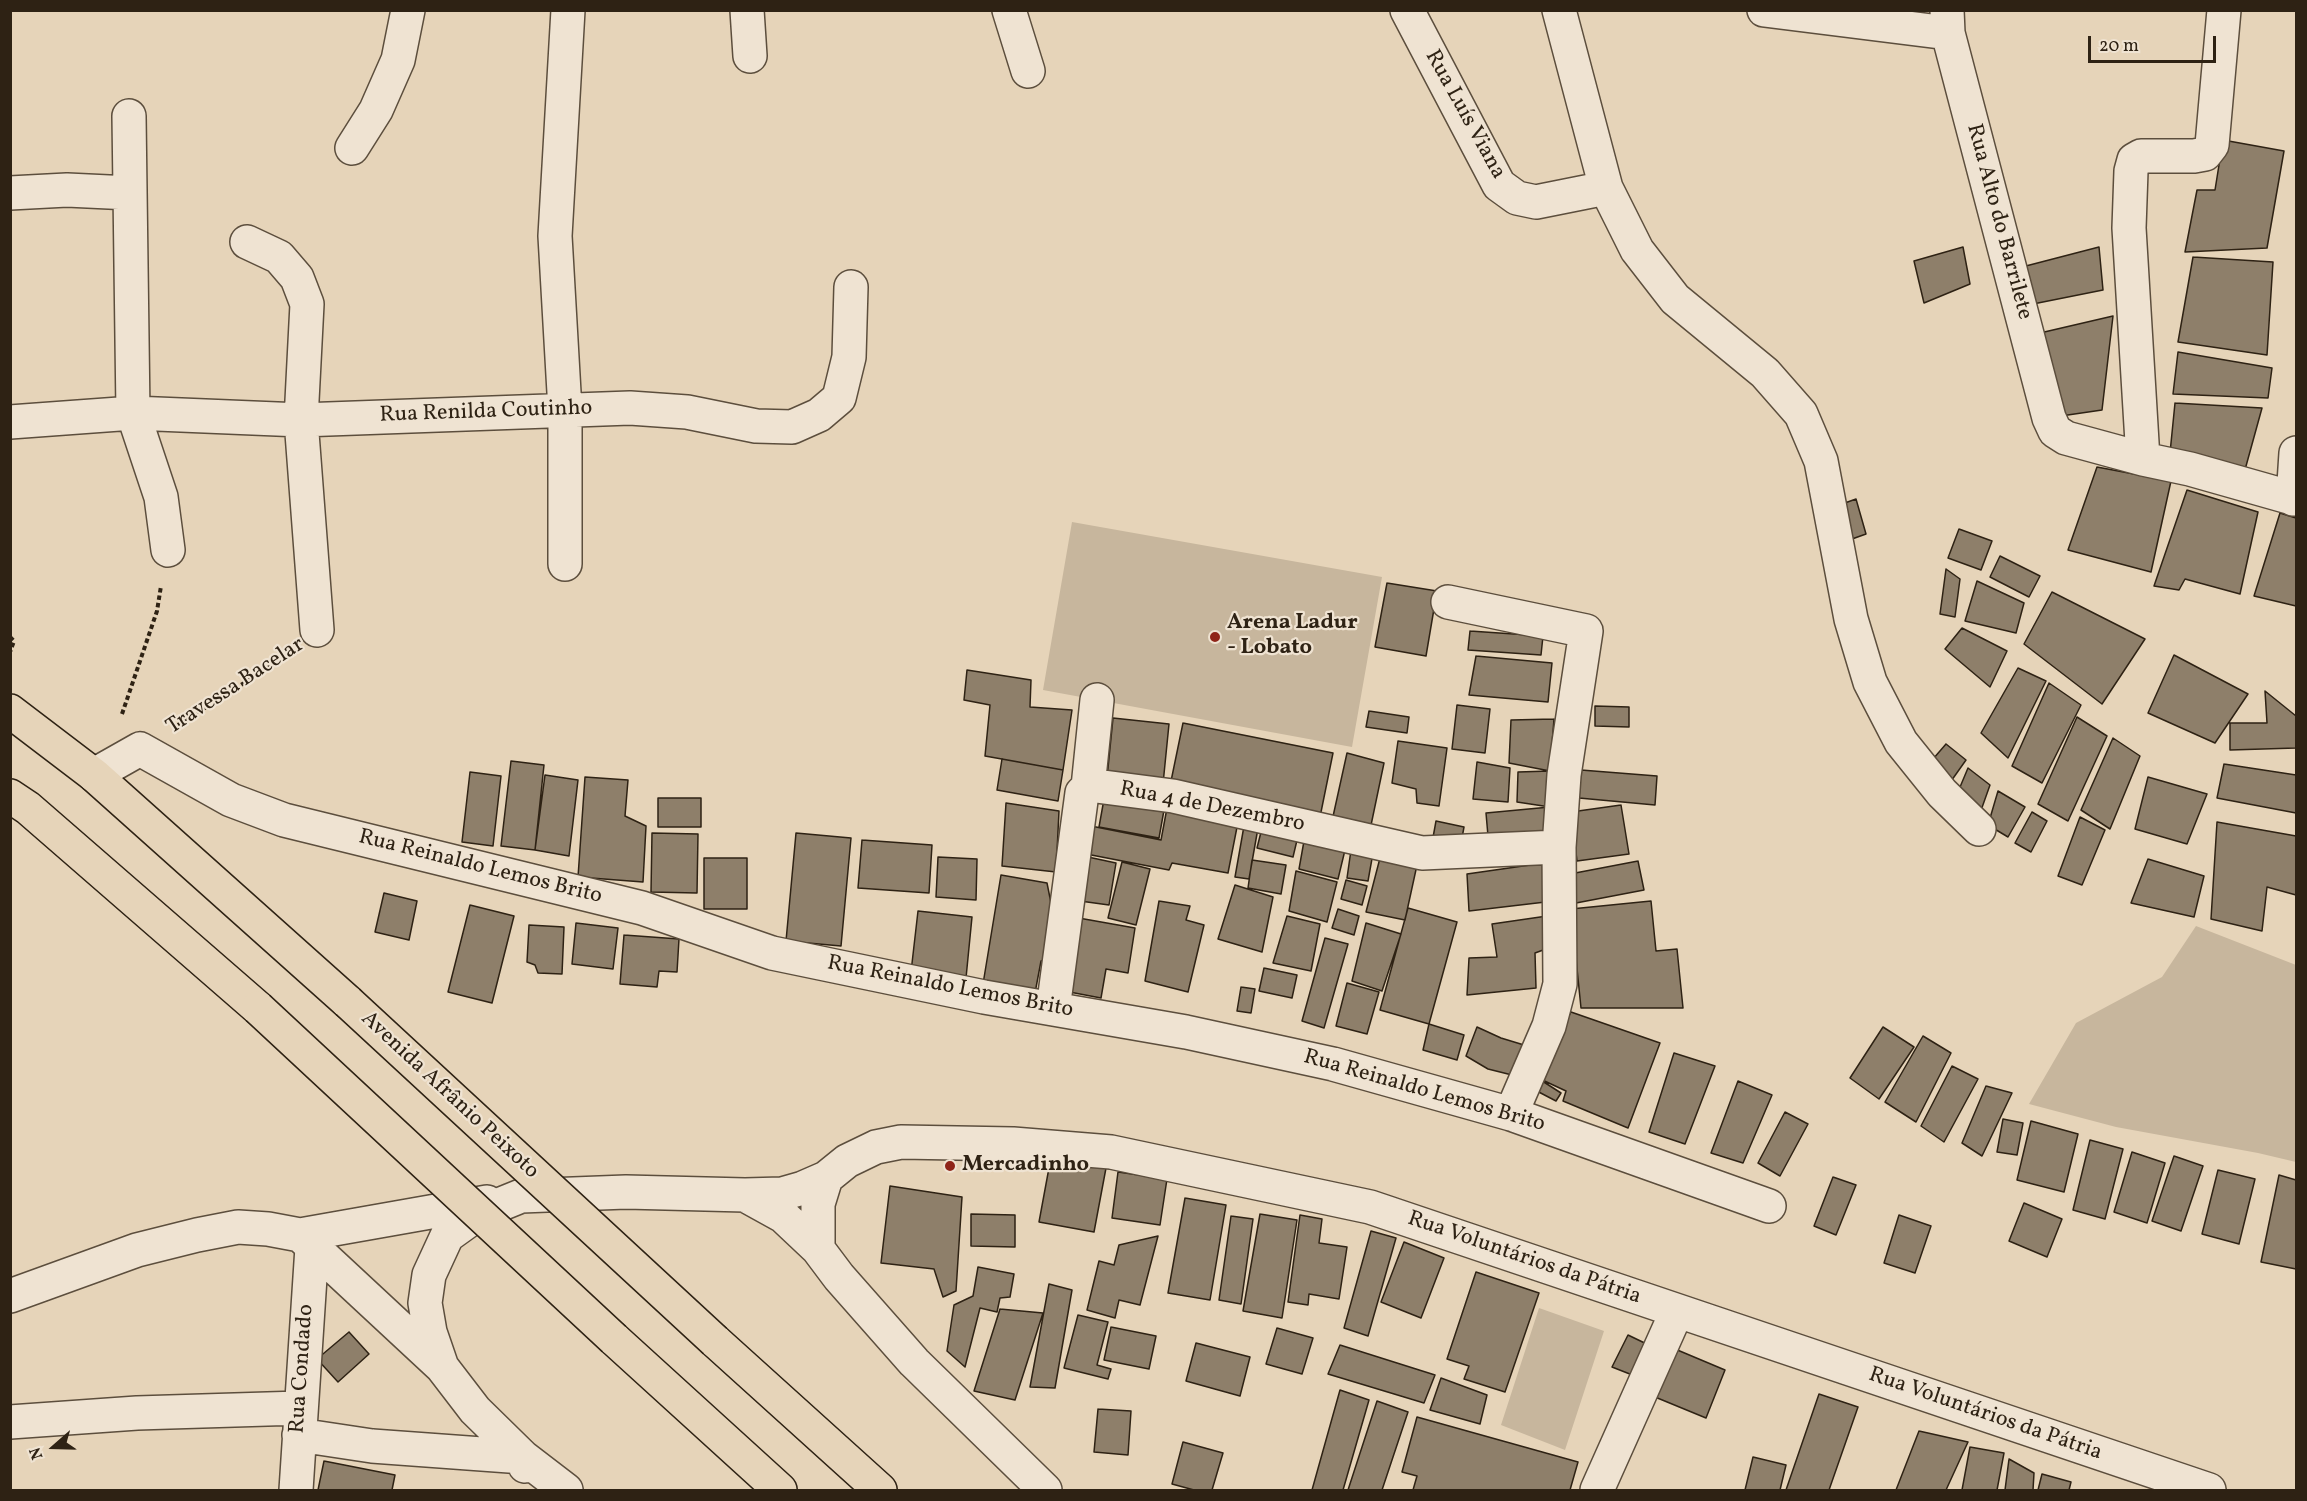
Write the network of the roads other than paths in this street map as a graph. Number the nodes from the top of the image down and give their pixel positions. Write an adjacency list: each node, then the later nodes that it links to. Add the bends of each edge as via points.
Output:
1 (408, 10): 13 (street, via 398,60 376,110)
2 (568, 10): 19 (street, via 555,236)
3 (747, 10): 10 (street)
4 (1009, 10): 11 (street)
5 (1407, 10): 14 (street, Rua Luís Viana, via 1499,185 1517,198 1536,202)
6 (1559, 10): 14 (street)
7 (1764, 10): 9 (street)
8 (2224, 10): 24 (street, via 2212,144 2205,154 2141,156 2134,160 2131,171 2129,228)
9 (1948, 22): 24 (street, Rua Alto do Barrilete, via 2049,418 2055,431 2066,438)
10 (750, 56)
11 (1028, 71)
12 (129, 116): 16 (street)
13 (352, 148)
14 (1606, 188): 35 (street, via 1637,250 1675,299 1765,373 1801,414 1821,461 1851,619 1870,682 1901,742 1942,793)
15 (10, 193): 16 (street)
16 (130, 193): 20 (street)
17 (247, 242): 21 (street, Travessa Bacelar, via 279,257 297,278 307,304)
18 (851, 287): 19 (street, Rua Renilda Coutinho, via 849,357 839,398 819,415 792,427 756,426 676,411)
19 (565, 410): 21 (street, Rua Renilda Coutinho); 27 (street)
20 (133, 414): 21 (street, Rua Renilda Coutinho); 22 (street, Rua Renilda Coutinho); 26 (street, via 161,497)
21 (301, 420): 29 (street, Travessa Bacelar)
22 (10, 422)
23 (2296, 453): 25 (street)
24 (2143, 459): 25 (street)
25 (2295, 499)
26 (168, 550)
27 (565, 564)
28 (1448, 602): 36 (street, via 1586,631 1564,775)
29 (317, 630)
30 (1097, 700): 33 (street)
31 (10, 711): 32 (main road, Avenida Afrânio Peixoto)
32 (118, 762): 37 (street, Rua Reinaldo Lemos Brito, via 284,820 642,908 772,953); 55 (main road, Avenida Afrânio Peixoto, bridge, via 348,1002)
33 (1088, 788): 36 (street, Rua 4 de Dezembro, via 1173,796 1422,853); 37 (street, Rua 4 de Dezembro, via 1082,793)
34 (10, 796): 54 (main road, bridge, via 258,1008)
35 (1978, 829)
36 (1559, 847): 38 (street, via 1560,984 1549,1026)
37 (1053, 1009): 38 (street, Rua Reinaldo Lemos Brito, via 1186,1032 1333,1064)
38 (1511, 1114): 42 (street, Rua Reinaldo Lemos Brito)
39 (826, 1178): 40 (street, Rua Voluntários da Pátria, via 782,1194); 44 (street, via 818,1204); 46 (street, Rua Voluntários da Pátria, via 847,1161 876,1147 901,1142 1013,1144 1111,1152 1370,1207)
40 (745, 1195): 41 (street, Rua Voluntários da Pátria, via 626,1192); 44 (street, via 783,1216)
41 (521, 1196): 43 (street); 47 (street, via 479,1213 447,1236 436,1256 425,1303)
42 (1769, 1206)
43 (306, 1241): 45 (street, via 268,1229 238,1227 137,1250); 47 (street); 49 (street, Rua Condado)
44 (818, 1249): 56 (street, via 914,1362)
45 (10, 1296)
46 (1677, 1311): 57 (street); 58 (street, Rua Voluntários da Pátria)
47 (442, 1367): 50 (street, via 475,1410)
48 (10, 1422): 49 (street, via 137,1413)
49 (299, 1422): 50 (street, via 372,1446); 51 (street, Rua Condado)
50 (523, 1457): 52 (street); 53 (street)
51 (296, 1491)
52 (532, 1491)
53 (566, 1491)
54 (780, 1491)
55 (880, 1491)
56 (1046, 1491)
57 (1598, 1491)
58 (2209, 1491)

